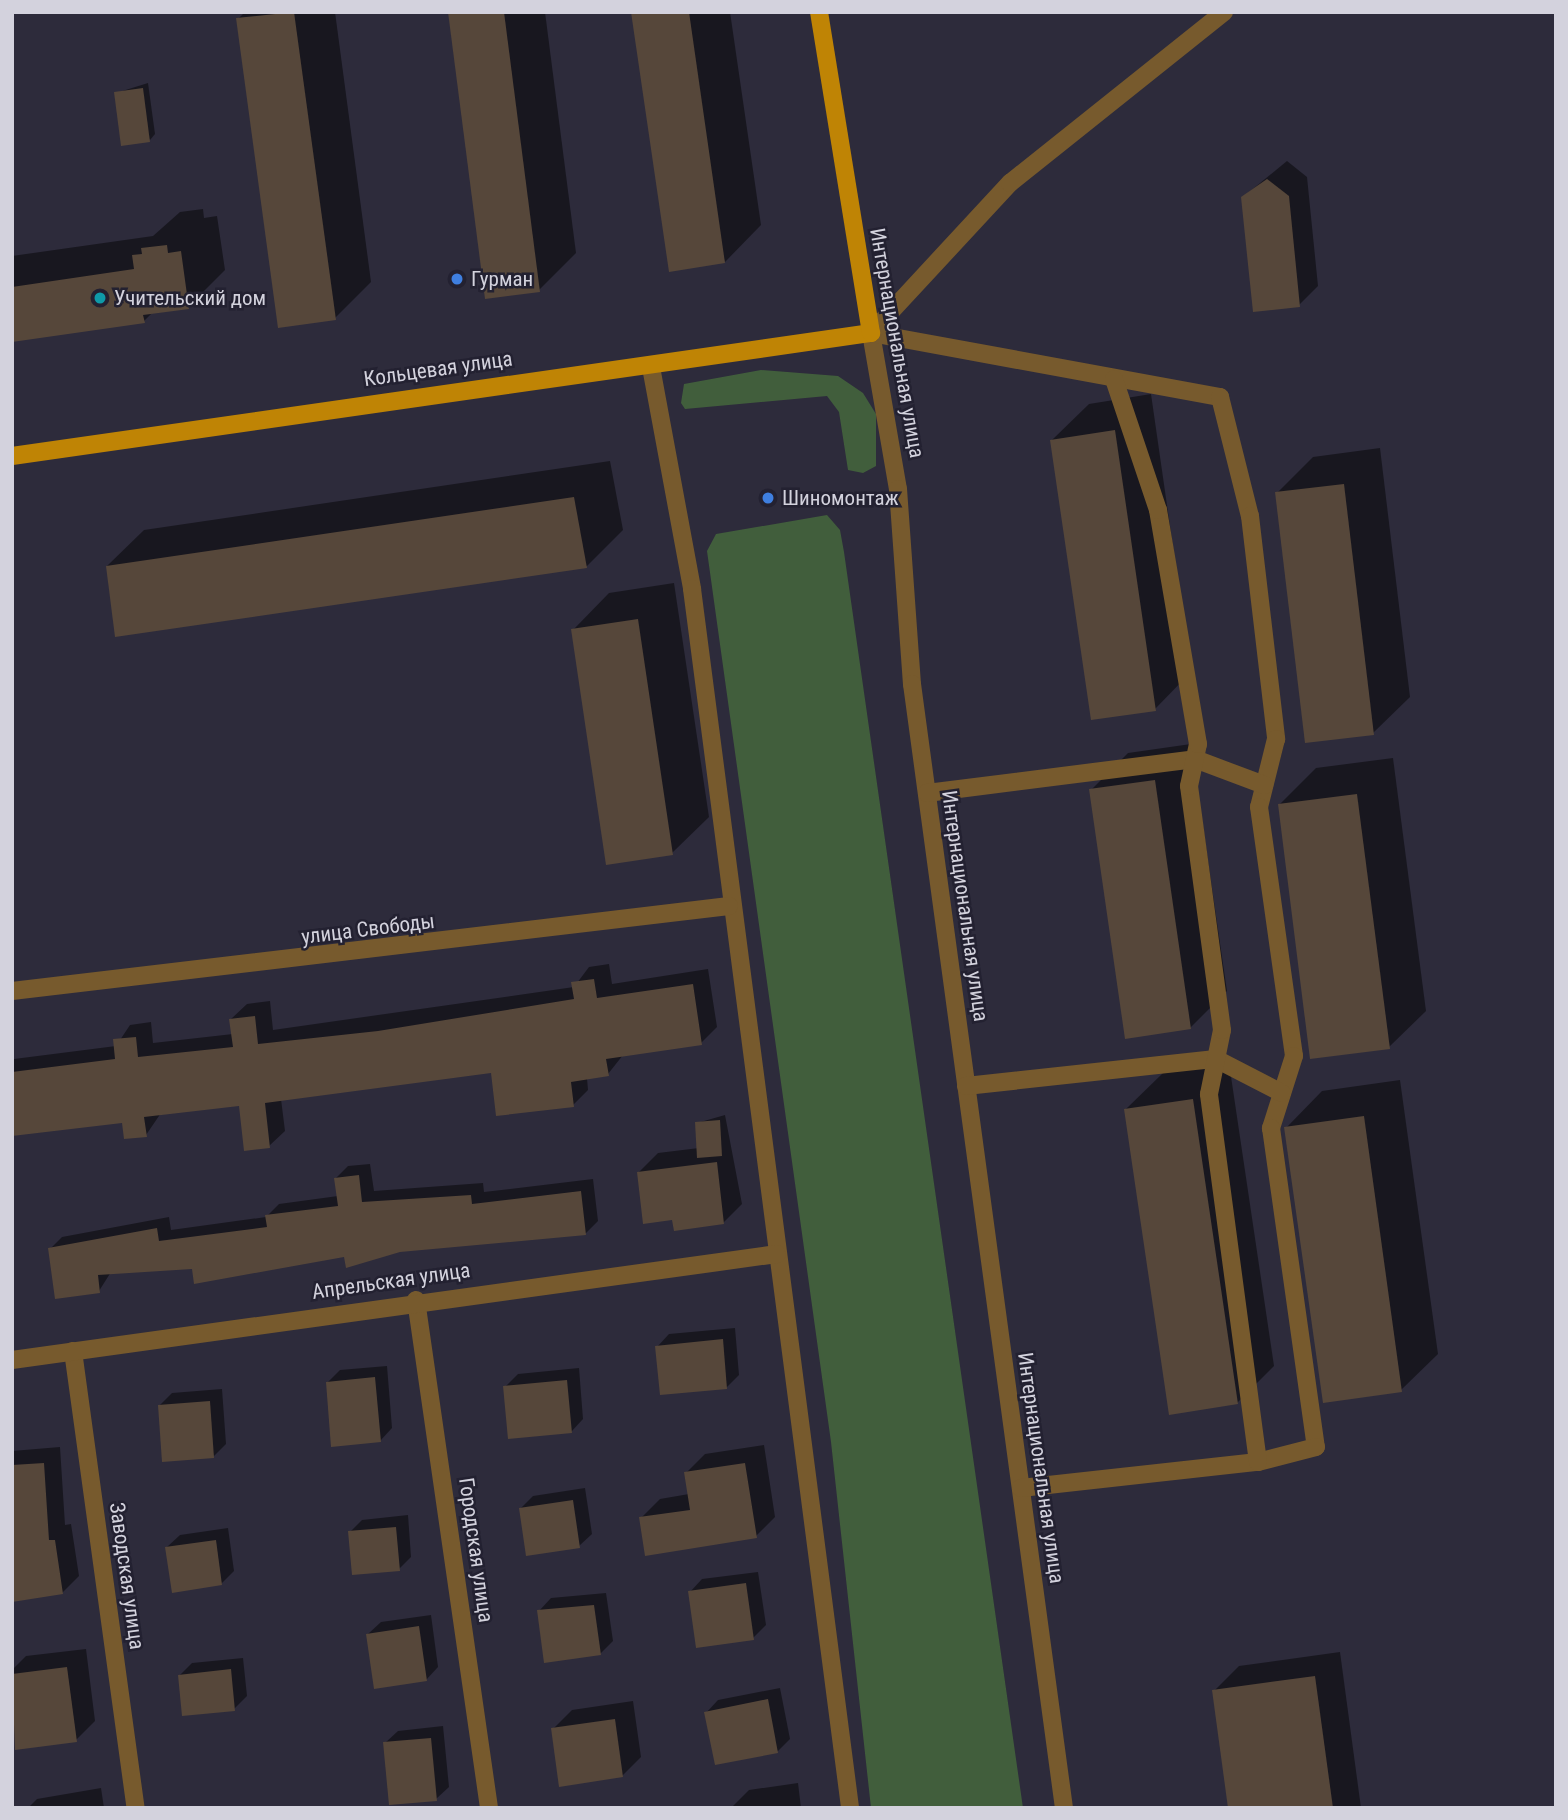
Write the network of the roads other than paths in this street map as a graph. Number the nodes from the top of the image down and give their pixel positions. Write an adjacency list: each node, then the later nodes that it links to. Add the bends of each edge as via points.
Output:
1 (819, 12): 3 (main road, Интернациональная улица)
2 (1224, 12): 3 (street, via 1010,183)
3 (871, 333): 4 (main road, Кольцевая улица); 5 (street); 9 (street, Интернациональная улица, via 898,489)
4 (650, 367): 6 (main road, Кольцевая улица, via 379,400); 10 (street, via 692,589)
5 (1114, 379): 7 (street, via 1158,510 1198,744); 8 (street, via 1220,397 1250,516 1276,739)
6 (12, 456)
7 (1195, 759): 8 (street); 9 (street); 12 (street, via 1189,786 1222,1030)
8 (1264, 785): 14 (street, via 1259,807 1294,1056)
9 (927, 793): 13 (street, Интернациональная улица)
10 (729, 906): 11 (street, улица Свободы); 15 (street)
11 (12, 991)
12 (1216, 1059): 13 (street); 14 (street); 19 (street, via 1209,1094)
13 (966, 1086): 20 (street, Интернациональная улица)
14 (1282, 1093): 19 (street, via 1271,1128 1316,1447)
15 (777, 1254): 16 (street, Апрельская улица); 23 (street)
16 (416, 1300): 17 (street, Апрельская улица); 22 (street, Городская улица)
17 (73, 1351): 18 (street, Апрельская улица); 21 (street, Заводская улица)
18 (12, 1360)
19 (1258, 1462): 20 (street)
20 (1021, 1488): 24 (street, Интернациональная улица)
21 (136, 1808)
22 (489, 1808)
23 (850, 1808)
24 (1064, 1808)

